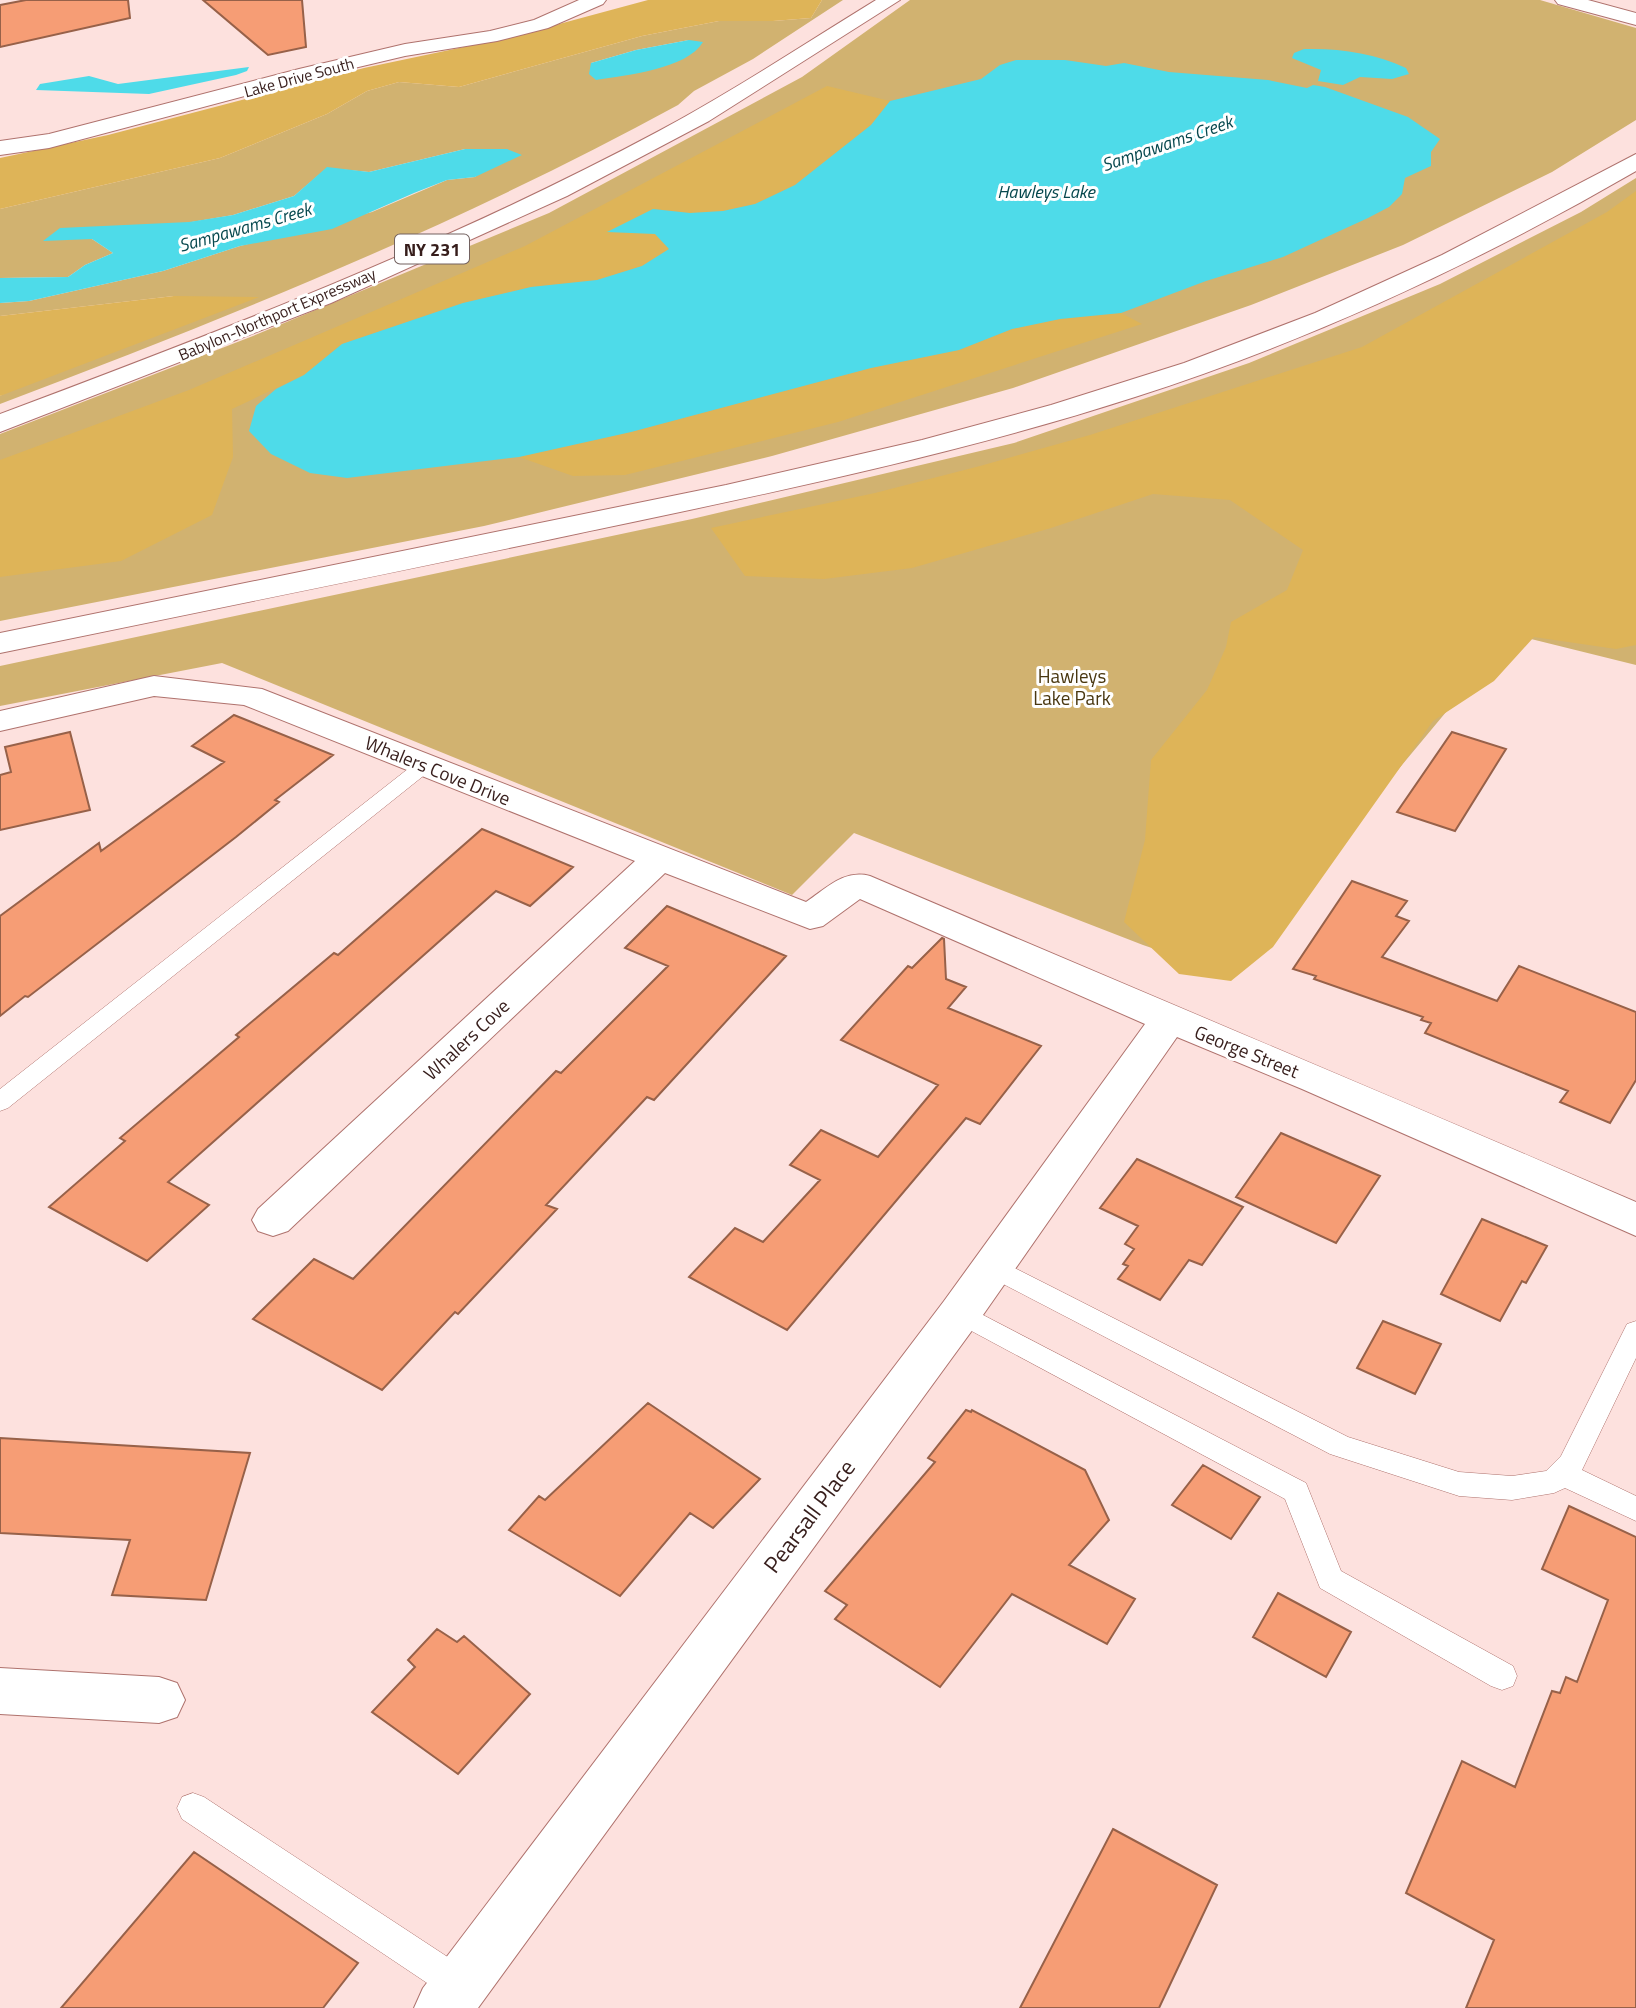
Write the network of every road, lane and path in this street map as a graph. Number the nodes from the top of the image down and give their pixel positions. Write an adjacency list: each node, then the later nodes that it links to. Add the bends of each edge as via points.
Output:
1 (596, 0): 8 (main road, Lake Drive South, via 541,24 489,37 405,50 49,141)
2 (877, 0): 6 (main road)
3 (890, 0): 6 (main road)
4 (1565, 0): 5 (main road)
5 (1636, 19)
6 (842, 29): 10 (main road, Babylon-Northport Expressway / NY 231, via 692,122 529,205 243,329)
7 (1636, 135): 11 (main road, via 1476,225 1316,297 1189,345 886,442)
8 (0, 148)
9 (1636, 161): 11 (main road, via 1516,230 1427,273 1178,374 962,438 778,484)
10 (0, 424)
11 (592, 522): 12 (main road)
12 (0, 643)
13 (0, 722): 14 (main road, Whalers Cove Drive, via 154,686 250,696)
14 (425, 765): 15 (main road, Whalers Cove Drive); 18 (lane)
15 (660, 858): 16 (main road, Whalers Cove Drive, via 810,917); 19 (main road, Whalers Cove)
16 (857, 884): 17 (main road, George Street)
17 (1169, 1019): 20 (main road, George Street); 21 (main road, Pearsall Place)
18 (0, 1102)
19 (273, 1220)
20 (1636, 1220)
21 (993, 1267): 22 (main road, Pearsall Place); 24 (lane, via 1340,1446 1459,1484 1512,1488 1554,1481)
22 (960, 1313): 26 (lane, via 1296,1491 1330,1579); 30 (main road, Pearsall Place)
23 (1636, 1331): 24 (lane, via 1571,1464)
24 (1560, 1474): 25 (lane)
25 (1636, 1509)
26 (1502, 1676)
27 (0, 1691): 28 (main road)
28 (159, 1700)
29 (193, 1808): 30 (lane)
30 (451, 1997)

